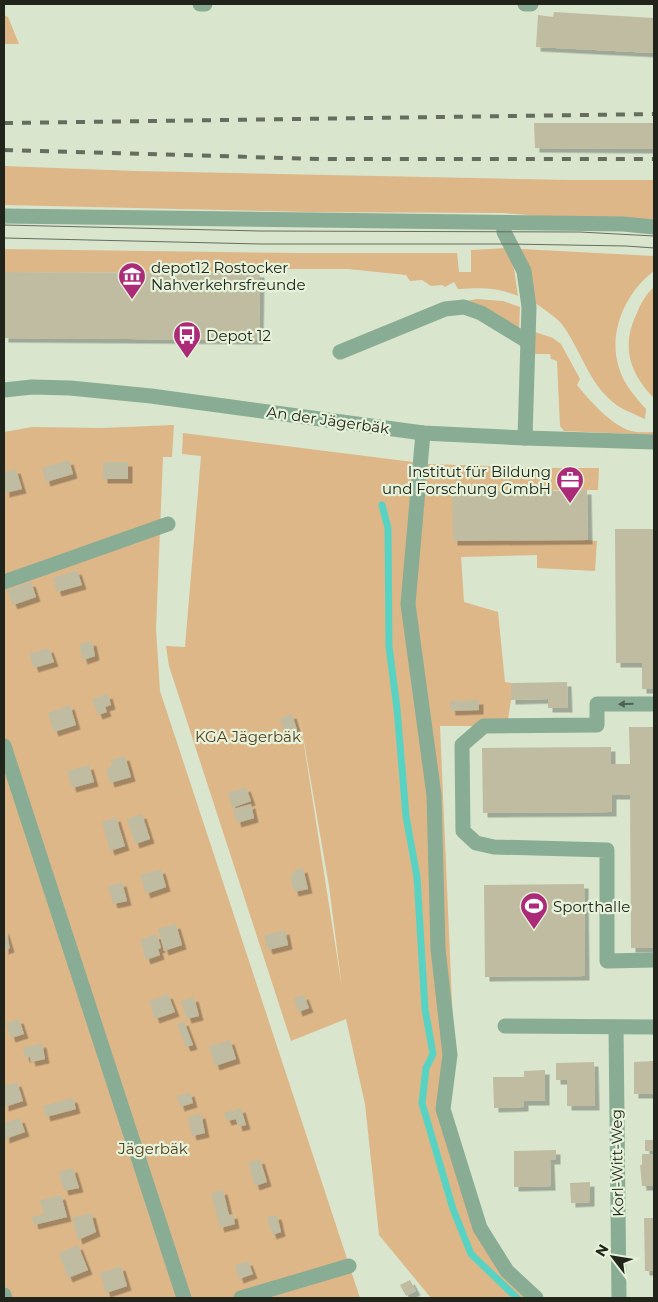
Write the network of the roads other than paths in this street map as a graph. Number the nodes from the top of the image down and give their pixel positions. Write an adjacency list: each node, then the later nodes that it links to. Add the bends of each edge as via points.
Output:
1 (200, 4): 2 (street)
2 (205, 4)
3 (525, 4): 4 (street)
4 (531, 4)
5 (4, 216): 6 (street)
6 (503, 223): 7 (street); 8 (street, via 504,232 524,271 529,307)
7 (654, 227)
8 (527, 340): 9 (street, via 481,313 464,307 446,310); 12 (street)
9 (340, 352)
10 (4, 390): 11 (street, An der Jägerbäk, via 70,388 160,397)
11 (423, 433): 12 (street, An der Jägerbäk); 25 (street, via 408,604 434,795 438,949 450,1055 443,1109 480,1228 507,1271)
12 (524, 438): 13 (street, An der Jägerbäk)
13 (654, 442)
14 (168, 524): 15 (street)
15 (4, 582)
16 (654, 704): 18 (street, one-way to 18, via 598,704 596,725 484,726 462,745 463,831 476,842 494,847 607,850 607,961)
17 (4, 746): 23 (street)
18 (654, 960)
19 (505, 1026): 21 (street)
20 (654, 1027): 21 (street)
21 (616, 1028): 26 (street, Korl-Witt-Weg)
22 (349, 1266): 24 (street)
23 (184, 1298)
24 (241, 1298)
25 (536, 1298)
26 (618, 1298)

